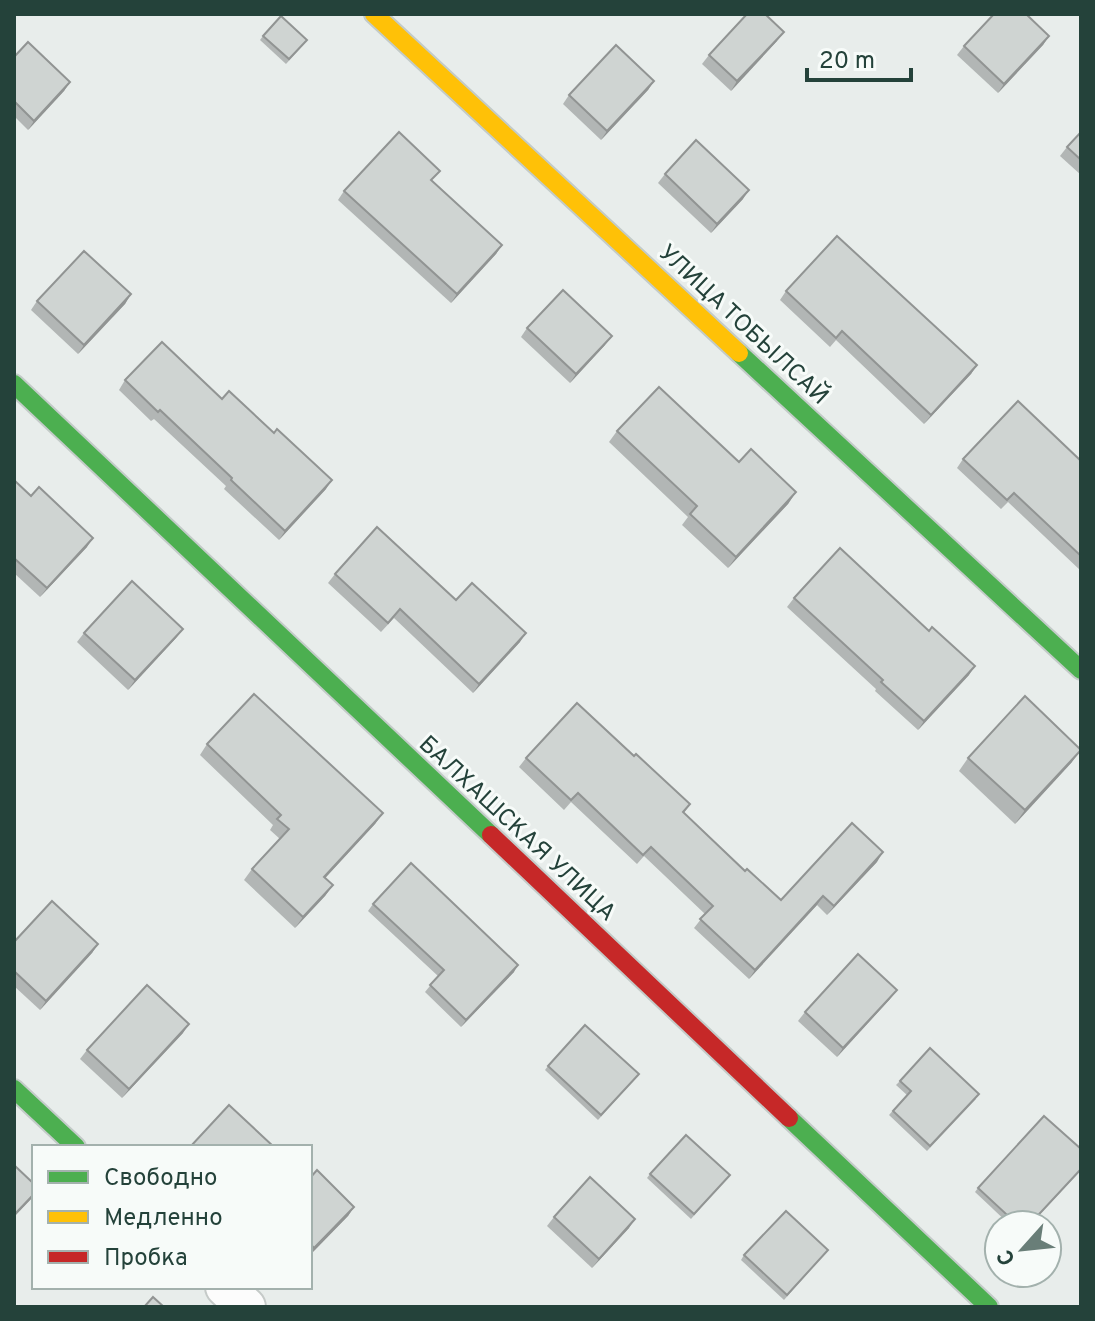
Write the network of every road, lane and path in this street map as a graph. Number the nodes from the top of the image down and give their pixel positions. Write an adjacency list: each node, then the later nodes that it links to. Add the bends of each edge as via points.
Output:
1 (374, 14): 3 (street, УЛИЦА ТОБЫЛСАЙ)
2 (14, 384): 8 (street, БАЛХАШСКАЯ УЛИЦА)
3 (1081, 670)
4 (14, 1089): 5 (street)
5 (74, 1145)
6 (227, 1289): 7 (street)
7 (246, 1307)
8 (989, 1307)

